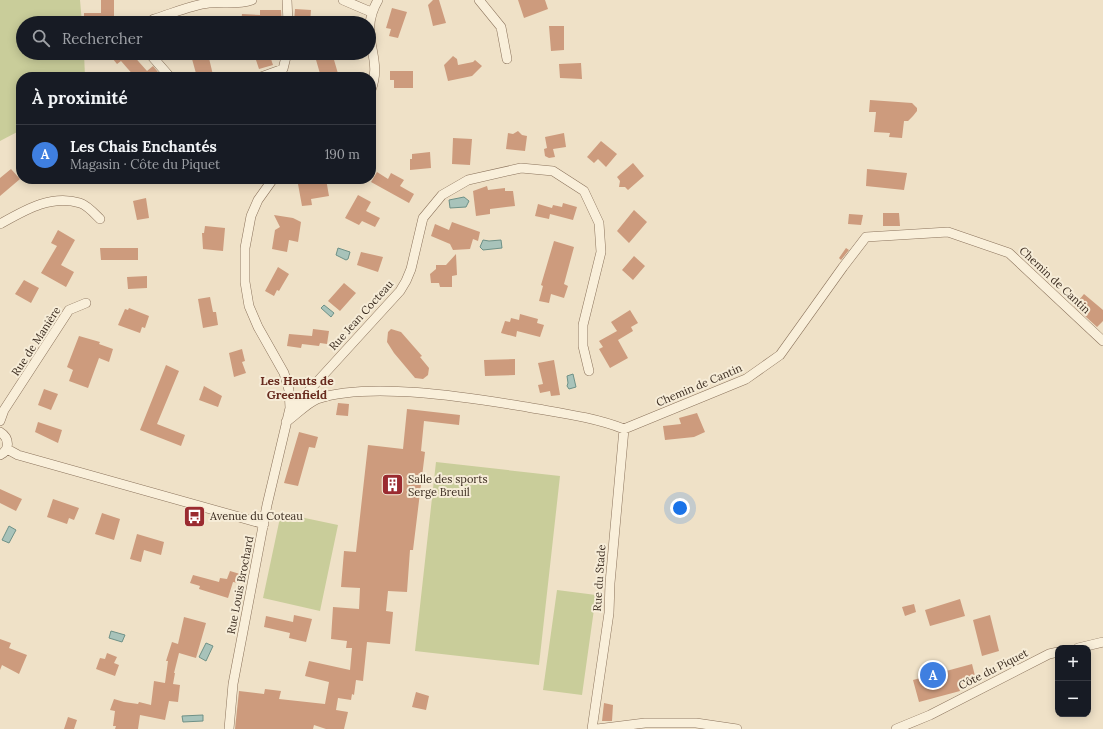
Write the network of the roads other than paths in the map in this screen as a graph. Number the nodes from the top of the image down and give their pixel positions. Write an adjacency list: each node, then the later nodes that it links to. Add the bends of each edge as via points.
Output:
1 (252, 0): 7 (street, via 239,4 208,3)
2 (287, 0): 8 (street)
3 (343, 0): 6 (street)
4 (378, 0): 6 (street)
5 (479, 0): 10 (street, via 501,27)
6 (371, 12): 9 (street)
7 (164, 16)
8 (288, 16)
9 (371, 16)
10 (506, 59)
11 (155, 60): 14 (street)
12 (285, 60): 15 (street, via 283,69)
13 (374, 60): 16 (street)
14 (166, 72)
15 (275, 72)
16 (375, 72)
17 (269, 184): 24 (street, Rue Louis Brochard, via 251,216 245,248 245,282 249,306 284,373 289,390 290,408)
18 (100, 219): 19 (street, via 81,203 54,201 34,206)
19 (0, 224)
20 (86, 303): 23 (street, Rue de Manière, via 70,310 4,410)
21 (1103, 341): 25 (street, Chemin de Cantin, via 1009,253 948,232 866,237 780,355 746,379)
22 (589, 371): 24 (street, Rue Jean Cocteau, via 582,335 601,252 599,222 584,190 552,171 521,168 468,180 442,195 423,218 411,269 400,291 295,406)
23 (0, 421)
24 (286, 422): 25 (street, via 315,400 326,396 339,393 394,391 487,401 596,419); 28 (street, Rue Louis Brochard)
25 (624, 429): 33 (street, Rue du Stade, via 609,613)
26 (0, 432): 27 (street, via 7,438)
27 (3, 452): 28 (street, via 18,454)
28 (264, 524): 32 (street, Rue Louis Brochard, via 233,684)
29 (1103, 642): 30 (street)
30 (1090, 645)
31 (1055, 653): 36 (street, Côte du Piquet, via 930,715)
32 (229, 729)
33 (592, 729)
34 (597, 729): 35 (street, via 645,723 696,723)
35 (737, 729)
36 (896, 729)

